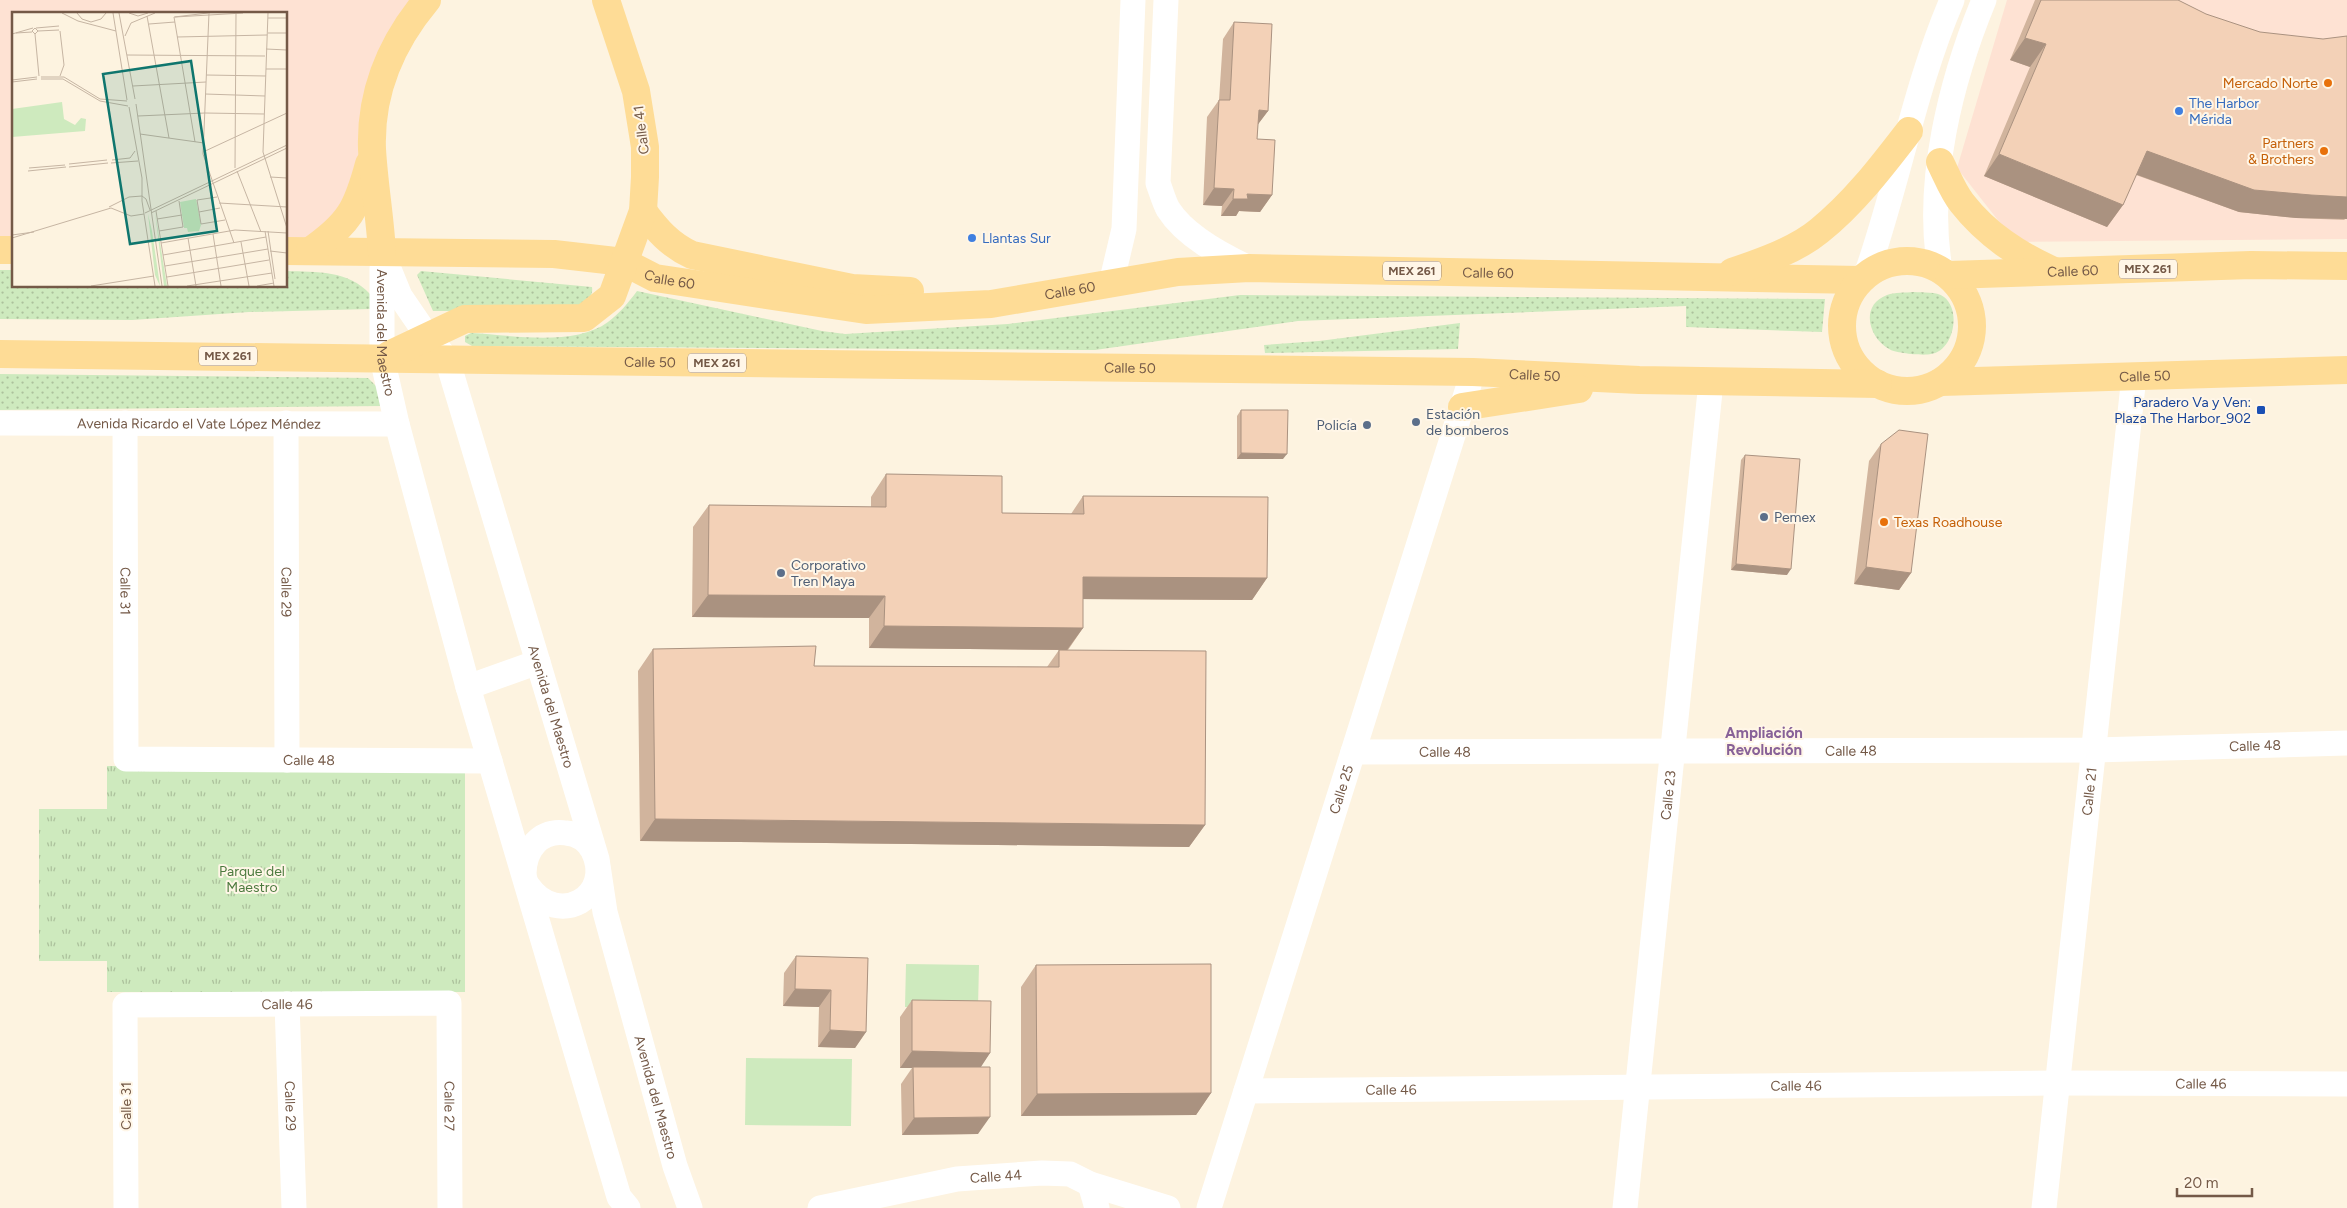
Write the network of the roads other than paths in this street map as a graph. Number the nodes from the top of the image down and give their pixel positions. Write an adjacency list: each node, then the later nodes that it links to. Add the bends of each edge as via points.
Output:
1 (428, 0): 8 (main road, via 409,22 385,69 373,114)
2 (1133, 0): 20 (street, via 1124,228)
3 (1166, 0): 15 (street, via 1158,184 1168,209 1189,231 1217,252)
4 (1952, 0): 7 (street, via 1937,34)
5 (1984, 0): 9 (street, via 1968,39 1949,106)
6 (604, 2): 10 (main road, Calle 41, via 636,91 645,147)
7 (1909, 131): 18 (main road, via 1852,200 1818,232 1771,259); 19 (street, via 1879,238)
8 (372, 150): 11 (main road, via 362,192 350,217 332,236); 12 (main road)
9 (1940, 162): 16 (street, via 1936,247); 17 (main road, via 1961,202 1993,236 2022,256)
10 (643, 211): 13 (main road, Calle 41); 21 (main road, via 663,236 678,249 692,255 852,288 896,291 980,288)
11 (298, 251): 12 (main road, Calle 60 / MEX 261)
12 (382, 252): 13 (main road, Calle 60 / MEX 261, via 554,254); 22 (street, Avenida del Maestro, via 400,296); 24 (street, Avenida del Maestro)
13 (624, 262): 21 (main road, Calle 60 / MEX 261, via 655,278 866,310 991,304); 22 (main road, Calle 41, via 612,296 584,318 465,319)
14 (2347, 266): 17 (main road, Calle 60 / MEX 261, via 2251,265)
15 (1249, 268): 18 (main road, Calle 60 / MEX 261); 20 (main road, Calle 60 / MEX 261, via 1178,272)
16 (1945, 272): 17 (main road, Calle 60 / MEX 261); 19 (main road, via 1922,262 1902,260 1883,265); 31 (main road, via 1960,286 1967,300 1972,330 1970,346 1963,360)
17 (2058, 273)
18 (1714, 278): 19 (main road, Calle 60 / MEX 261)
19 (1863, 278): 32 (main road, via 1850,294 1842,328 1852,361)
20 (1111, 284): 21 (main road, Calle 60 / MEX 261)
21 (1049, 294)
22 (428, 337): 24 (main road, Calle 41); 25 (street, Avenida del Maestro)
23 (0, 354): 24 (main road, MEX 261)
24 (382, 358): 25 (main road, Calle 50 / MEX 261); 37 (street, Avenida del Maestro)
25 (448, 359): 27 (main road, Calle 50 / MEX 261); 38 (street, Avenida del Maestro)
26 (2347, 370): 28 (main road, Calle 50)
27 (1473, 372): 29 (main road, Calle 50 / MEX 261); 33 (street, Calle 25)
28 (2134, 376): 31 (main road, Calle 50); 42 (street, Calle 21)
29 (1639, 380): 30 (main road, Calle 50 / MEX 261); 33 (main road)
30 (1711, 382): 32 (main road, Calle 50 / MEX 261); 41 (street, Calle 23)
31 (1941, 382): 32 (main road, via 1912,391)
32 (1878, 384)
33 (1462, 407): 43 (street, Calle 25)
34 (0, 423): 35 (street, Avenida Ricardo el Vate López Méndez)
35 (125, 423): 36 (street, Avenida Ricardo el Vate López Méndez); 44 (street, Calle 31)
36 (286, 423): 37 (street, Avenida Ricardo el Vate López Méndez); 45 (street, Calle 29)
37 (397, 424): 39 (street, Avenida del Maestro)
38 (538, 662): 39 (street); 47 (street, Avenida del Maestro)
39 (468, 686): 46 (street, Avenida del Maestro)
40 (2347, 743): 42 (street, Calle 48)
41 (1673, 750): 42 (street, Calle 48); 43 (street, Calle 48); 54 (street, Calle 23)
42 (2094, 750): 52 (street, Calle 21)
43 (1353, 752): 55 (street, Calle 25)
44 (126, 759): 45 (street, Calle 48)
45 (286, 760): 46 (street, Calle 48)
46 (490, 761): 48 (street, Avenida del Maestro)
47 (597, 859): 48 (street, via 599,870 590,893 569,906 545,904 535,896); 48 (street, via 582,838 571,833 547,834 532,845 524,862); 61 (street, Avenida del Maestro, via 606,912 675,1166)
48 (526, 880): 60 (street, Avenida del Maestro, via 619,1197)
49 (449, 1003): 50 (street, Calle 46); 59 (street, Calle 27)
50 (287, 1004): 51 (street, Calle 46); 58 (street, Calle 29)
51 (125, 1005): 57 (street, Calle 31)
52 (2058, 1083): 53 (street, Calle 46); 54 (street, Calle 46); 67 (street, Calle 21)
53 (2347, 1084)
54 (1638, 1088): 55 (street, Calle 46); 66 (street, Calle 23)
55 (1246, 1091): 65 (street, Calle 25)
56 (1090, 1184): 62 (street, Calle 44, via 1070,1174 957,1179); 63 (street); 64 (street, Calle 44)
57 (126, 1208)
58 (294, 1208)
59 (450, 1208)
60 (628, 1208)
61 (690, 1208)
62 (820, 1208)
63 (1097, 1208)
64 (1168, 1208)
65 (1209, 1208)
66 (1625, 1208)
67 (2044, 1208)

